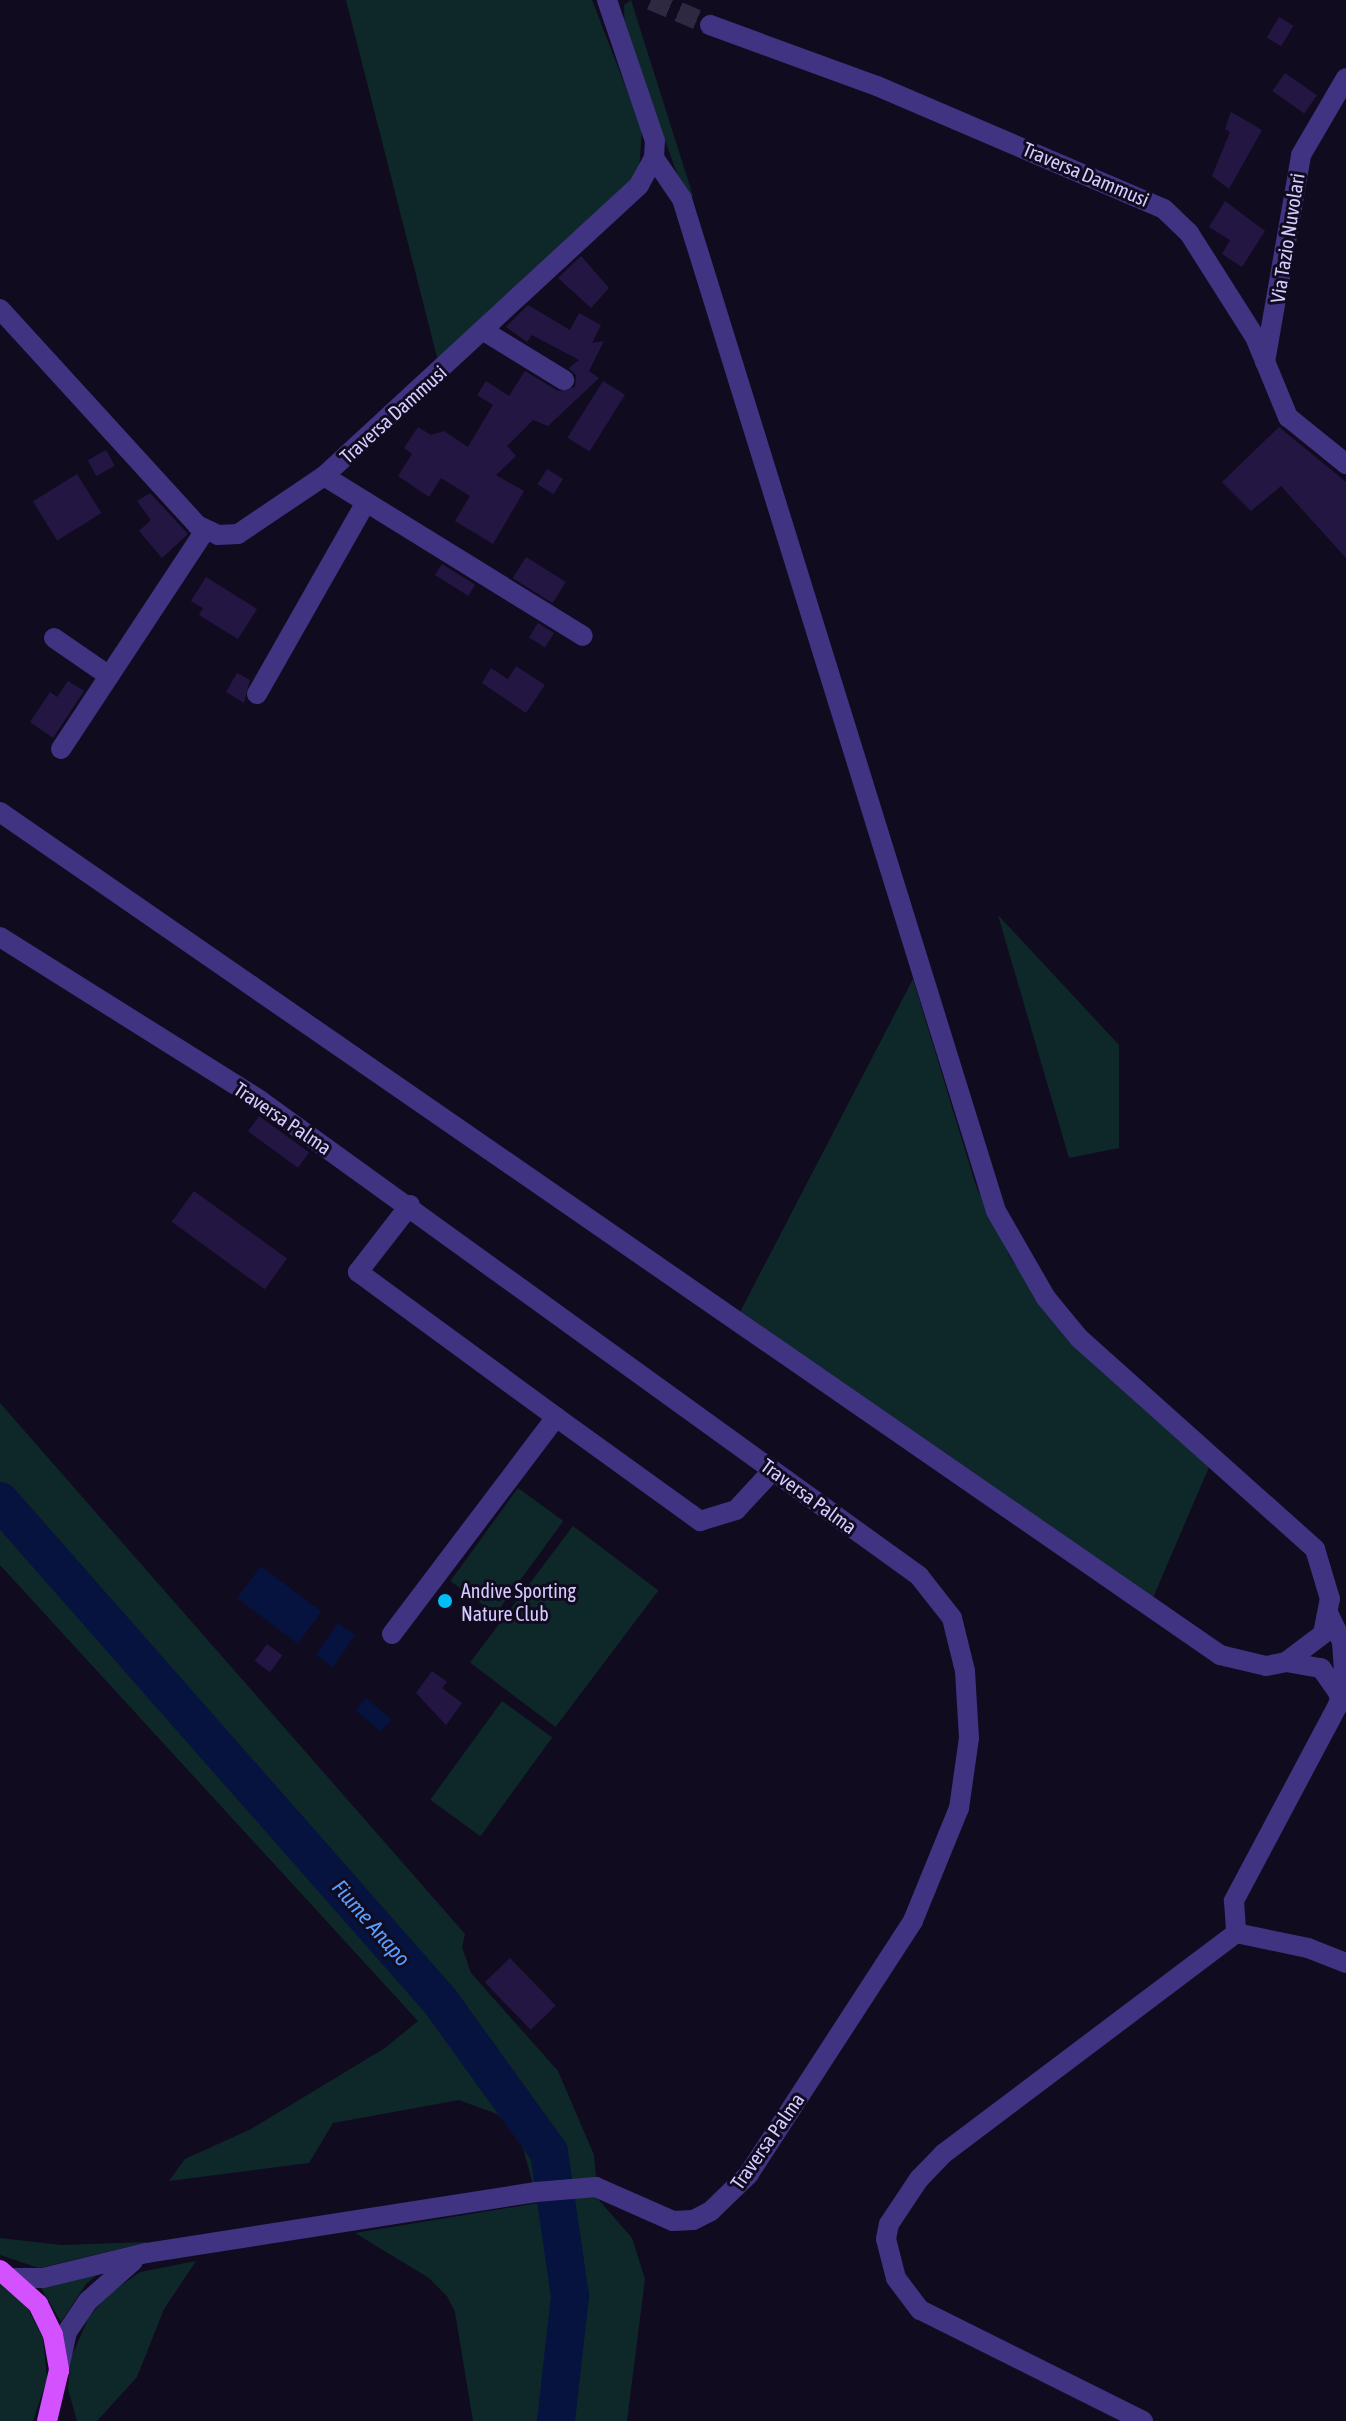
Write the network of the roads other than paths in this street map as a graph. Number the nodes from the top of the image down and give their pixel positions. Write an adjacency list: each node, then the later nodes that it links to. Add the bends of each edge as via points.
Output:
1 (607, 0): 4 (street, via 655,141)
2 (710, 25): 7 (street, Traversa Dammusi, via 877,86 1164,209 1182,222 1215,271)
3 (1346, 78): 7 (street, Via Tazio Nuvolari, via 1301,155)
4 (654, 158): 6 (street, Traversa Dammusi, via 639,185); 23 (street, via 682,199 996,1211 1039,1288 1079,1338 1315,1549 1330,1599)
5 (0, 309): 12 (street)
6 (484, 331): 8 (street); 10 (street, Traversa Dammusi)
7 (1265, 362): 9 (street, Traversa Dammusi, via 1288,417)
8 (564, 380)
9 (1346, 464)
10 (324, 476): 11 (street); 12 (street, Traversa Dammusi, via 238,534)
11 (366, 502): 13 (street); 16 (street)
12 (205, 531): 15 (street)
13 (583, 636)
14 (54, 638): 15 (street)
15 (109, 676): 17 (street)
16 (257, 694)
17 (61, 749)
18 (0, 812): 25 (street, via 1220,1655 1266,1666)
19 (0, 937): 20 (street, Traversa Palma, via 261,1101)
20 (410, 1205): 21 (street, via 358,1272); 22 (street, Traversa Palma)
21 (556, 1417): 22 (street, via 700,1521 736,1510); 24 (street)
22 (773, 1470): 29 (street, Traversa Palma, via 919,1576 952,1618 965,1671 969,1738 959,1808 913,1921 749,2174 693,2220 673,2221 596,2187)
23 (1329, 1615): 25 (street, via 1323,1634); 26 (street, via 1342,1642)
24 (392, 1634)
25 (1286, 1662): 26 (street, via 1321,1668)
26 (1340, 1695): 27 (street, via 1234,1901)
27 (1236, 1933): 28 (street, via 1308,1948); 35 (street, via 943,2154 919,2179 889,2224 886,2239 896,2278 920,2310)
28 (1346, 1963)
29 (146, 2253): 30 (street, via 43,2278); 31 (street, via 116,2271 88,2301 67,2332)
30 (7, 2274): 31 (main road, via 38,2304 53,2335)
31 (59, 2370): 32 (main road)
32 (55, 2399): 33 (main road); 34 (main road)
33 (47, 2421)
34 (65, 2421)
35 (1143, 2421)

